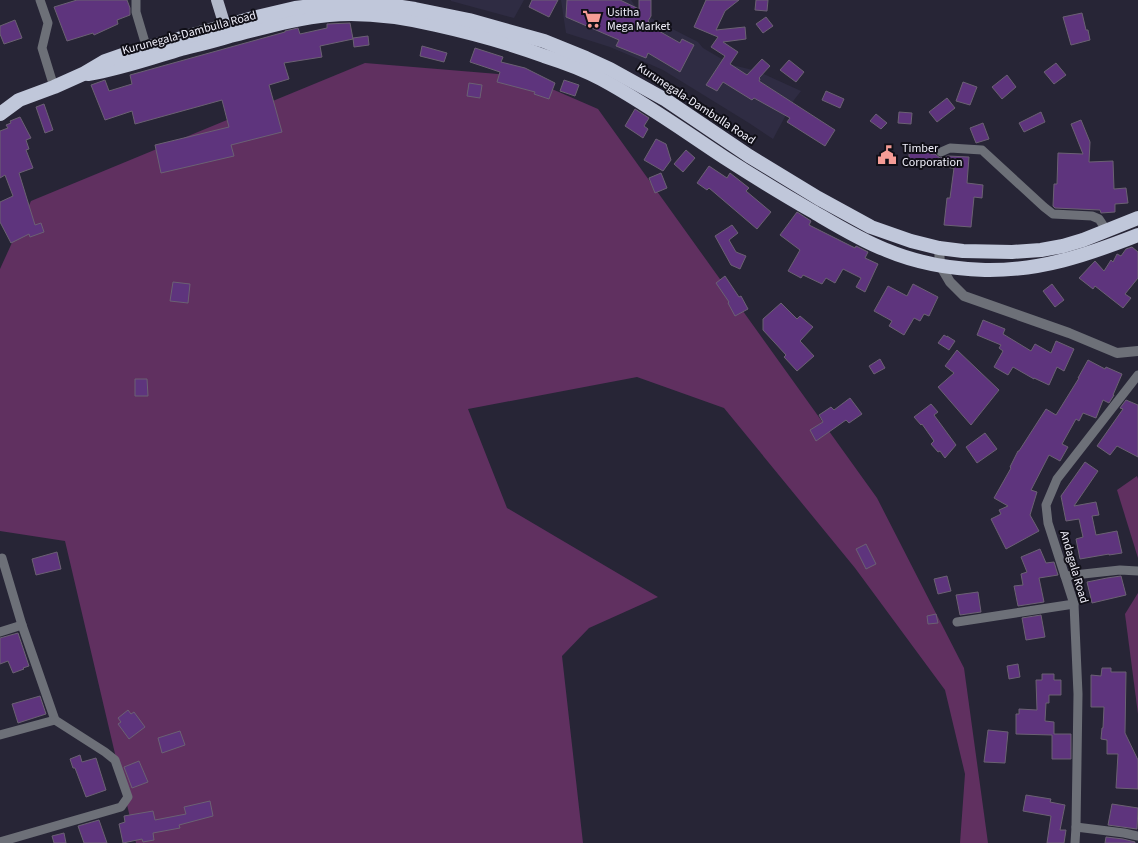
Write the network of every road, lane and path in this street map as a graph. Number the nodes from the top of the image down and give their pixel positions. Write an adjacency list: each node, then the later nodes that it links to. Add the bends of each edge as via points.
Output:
1 (40, 0): 7 (street, via 48,24 42,48)
2 (136, 0): 5 (street, via 136,12)
3 (218, 0): 4 (main road)
4 (225, 26): 5 (highway, Kurunegala-Dambulla Road); 13 (highway, Kurunegala-Dambulla Road, via 295,8 376,3 469,20 544,41 610,69 666,100 749,156 871,227)
5 (147, 49): 6 (highway, Kurunegala-Dambulla Road, via 105,61)
6 (83, 74): 7 (highway, Kurunegala-Dambulla Road); 14 (highway, Kurunegala-Dambulla Road, via 106,71 309,17 363,15 434,25 518,46 598,77 843,229 885,250)
7 (54, 87): 8 (highway, Kurunegala-Dambulla Road, via 19,100)
8 (0, 114)
9 (941, 152): 11 (street, via 950,148 982,150 1053,214 1092,216 1099,219)
10 (1138, 218): 11 (highway, Kurunegala-Dambulla Road)
11 (1107, 231): 13 (highway, Kurunegala-Dambulla Road, via 1041,250 991,252)
12 (1138, 235): 14 (highway, Kurunegala-Dambulla Road, via 1073,258 1031,267 985,270)
13 (939, 248): 14 (street)
14 (940, 266): 15 (street, via 964,296 1117,353)
15 (1138, 351)
16 (1138, 375): 19 (street, Andagala Road, via 1057,479 1046,505 1048,523)
17 (2, 558): 22 (street)
18 (1138, 571): 19 (street)
19 (1065, 576): 20 (street, Andagala Road)
20 (1074, 604): 21 (street); 26 (street, Andagala Road, via 1078,694)
21 (957, 622)
22 (22, 626): 23 (street); 24 (street)
23 (0, 632)
24 (54, 720): 25 (street); 28 (street, via 115,760 128,797 121,807)
25 (0, 735)
26 (1076, 827): 27 (street); 29 (street, Andagala Road)
27 (1138, 836)
28 (0, 842)
29 (1074, 843)

